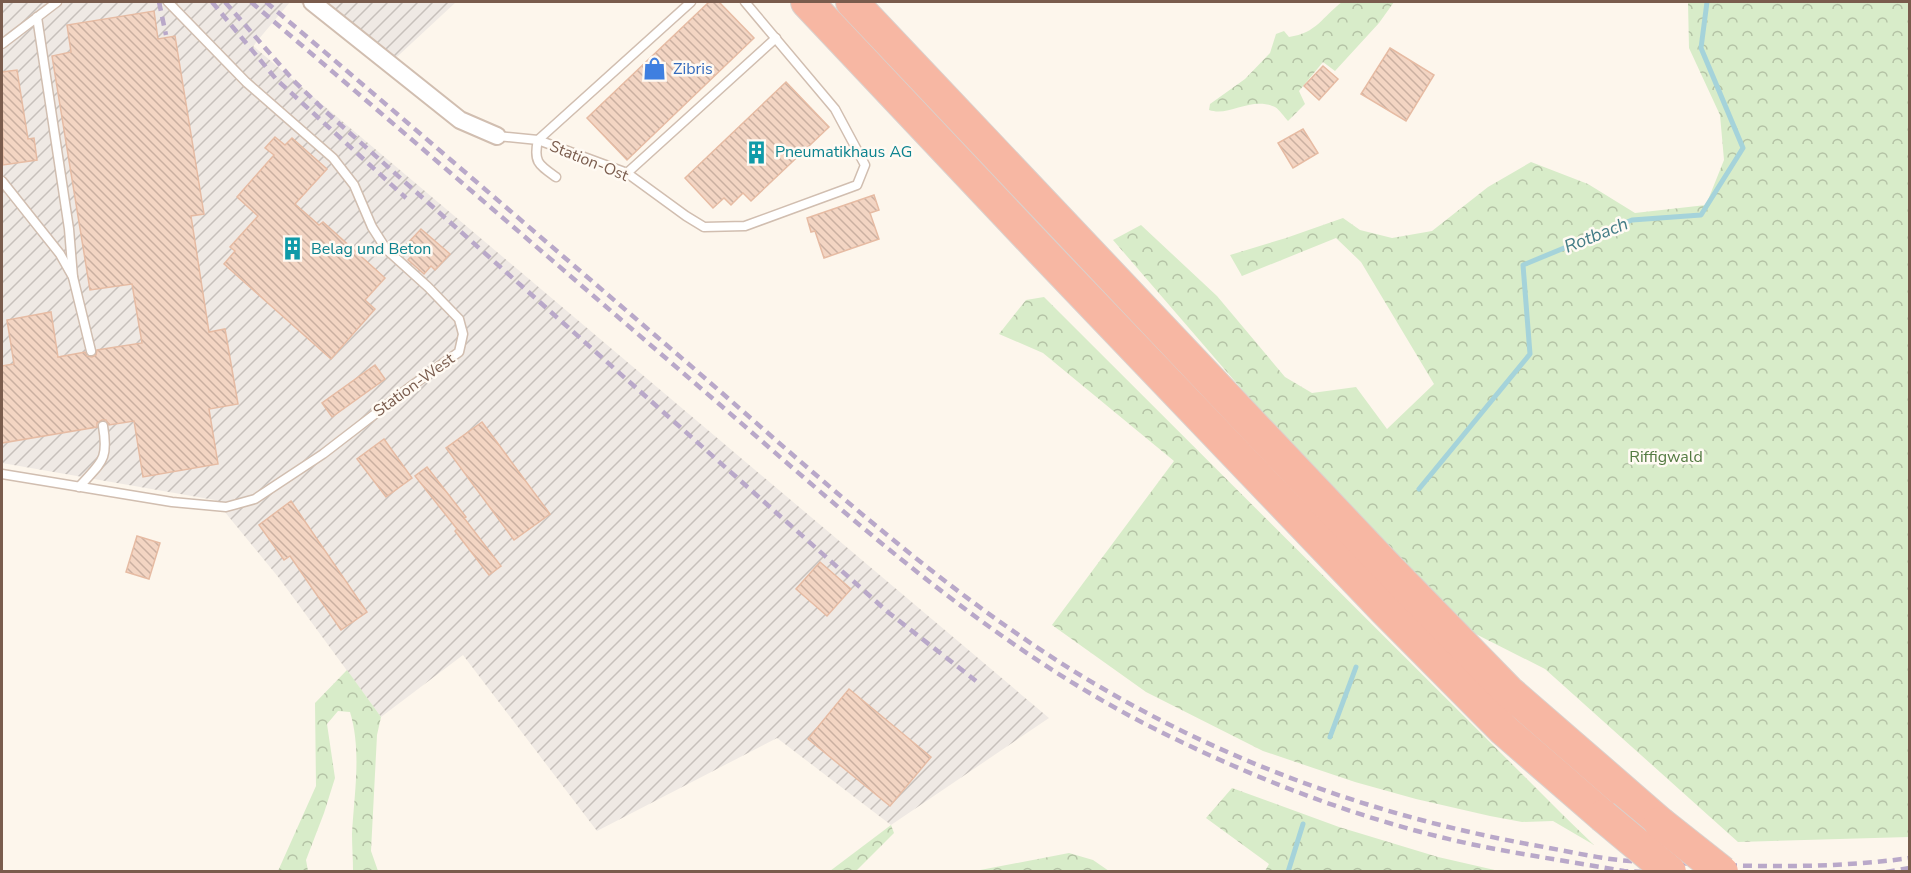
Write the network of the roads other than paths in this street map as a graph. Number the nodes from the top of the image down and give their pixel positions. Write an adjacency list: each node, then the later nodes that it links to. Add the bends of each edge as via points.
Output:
1 (57, 2): 8 (lane)
2 (168, 2): 20 (lane, Station-West, via 246,82 333,158 354,185 386,249 459,319 463,334 459,352 255,500 226,507)
3 (312, 2): 11 (street, Station-Ost, via 460,120)
4 (691, 2): 12 (lane)
5 (745, 2): 9 (lane, Station-Ost)
6 (807, 2): 21 (highway, via 1385,610)
7 (852, 2): 21 (highway, via 1276,450)
8 (37, 17): 10 (lane); 16 (lane)
9 (777, 38): 13 (lane); 13 (lane, Station-Ost, via 835,109 865,165 857,185 745,226 704,227)
10 (2, 44)
11 (497, 136): 12 (lane, Station-Ost)
12 (538, 140): 13 (lane, Station-Ost); 14 (lane, via 535,153 540,166)
13 (627, 173)
14 (556, 177)
15 (2, 181): 16 (lane, via 60,254)
16 (73, 277): 17 (lane)
17 (91, 351)
18 (103, 426): 20 (lane, via 105,458)
19 (2, 474): 20 (lane, Station-West)
20 (80, 487)
21 (1497, 702): 22 (highway, bridge, via 1504,730); 23 (highway, bridge)
22 (1670, 872)
23 (1722, 872)

